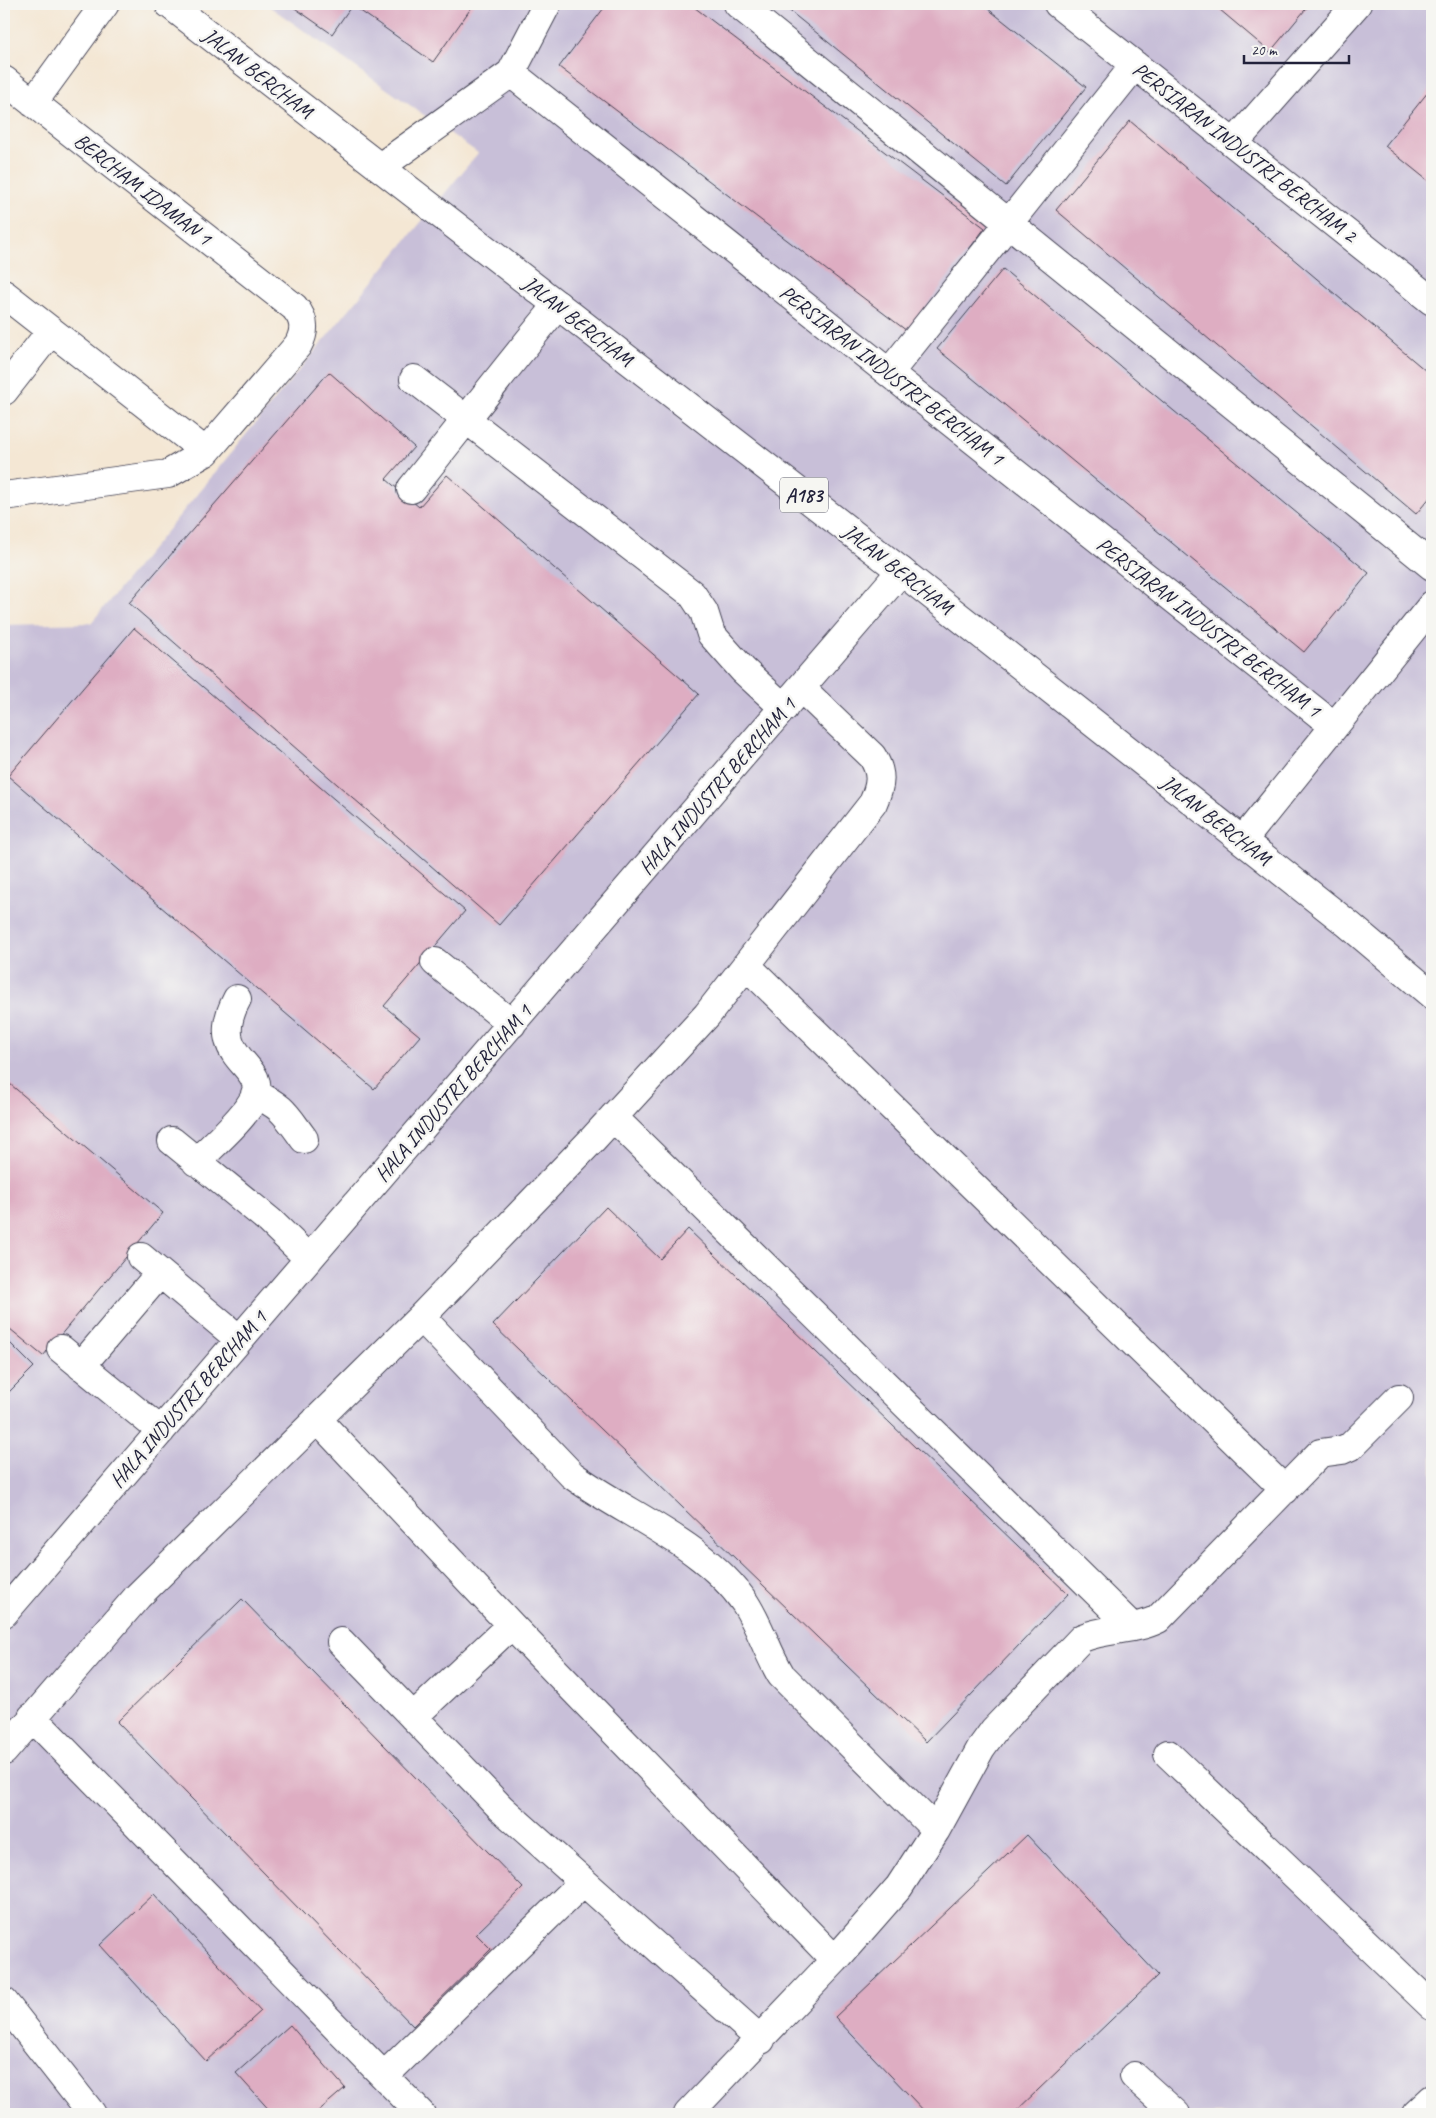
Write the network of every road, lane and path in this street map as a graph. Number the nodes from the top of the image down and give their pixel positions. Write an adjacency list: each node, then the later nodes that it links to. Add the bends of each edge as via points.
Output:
1 (105, 4): 9 (street)
2 (169, 4): 11 (street, JALAN BERCHAM / A183)
3 (547, 4): 8 (street)
4 (738, 4): 12 (street)
5 (1058, 4): 7 (street, PERSIARAN INDUSTRI BERCHAM 2)
6 (1357, 4): 10 (street)
7 (1135, 65): 10 (street, PERSIARAN INDUSTRI BERCHAM 2); 12 (street)
8 (511, 73): 11 (street); 17 (street, PERSIARAN INDUSTRI BERCHAM 1)
9 (14, 93): 21 (street, BERCHAM IDAMAN 1, via 301,315 303,336 298,345)
10 (1234, 143): 14 (street, PERSIARAN INDUSTRI BERCHAM 2)
11 (380, 167): 15 (street, JALAN BERCHAM / A183)
12 (1008, 223): 17 (street); 24 (street)
13 (4, 294): 16 (street)
14 (1432, 301)
15 (558, 305): 20 (street); 25 (street, JALAN BERCHAM / A183)
16 (51, 331): 19 (street); 21 (street)
17 (889, 372): 28 (street, PERSIARAN INDUSTRI BERCHAM 1)
18 (414, 379): 20 (street)
19 (4, 391)
20 (466, 420): 22 (street); 27 (street, via 692,594 704,612 711,634 743,670)
21 (206, 452): 23 (street, BERCHAM IDAMAN 1, via 168,474)
22 (411, 490)
23 (4, 496)
24 (1432, 566)
25 (901, 571): 27 (street, HALA INDUSTRI BERCHAM 1); 29 (street, JALAN BERCHAM / A183)
26 (1432, 605): 28 (street)
27 (793, 698): 31 (street, via 872,756 881,776 880,788 874,803); 34 (street, HALA INDUSTRI BERCHAM 1)
28 (1334, 726): 29 (street)
29 (1242, 840): 32 (street, JALAN BERCHAM / A183)
30 (435, 962): 34 (street)
31 (746, 965): 36 (street, via 707,1015); 46 (street)
32 (1432, 995)
33 (237, 999): 35 (street, via 229,1014 228,1042 251,1071 256,1082)
34 (512, 1024): 40 (street, HALA INDUSTRI BERCHAM 1)
35 (256, 1094): 37 (street, via 282,1108); 39 (street, via 249,1107)
36 (614, 1118): 41 (street); 49 (street)
37 (304, 1139)
38 (172, 1141): 39 (street)
39 (196, 1162): 40 (street, via 270,1221)
40 (309, 1259): 42 (street, HALA INDUSTRI BERCHAM 1)
41 (421, 1317): 44 (street); 55 (street, via 572,1474 702,1559 727,1581 755,1621 781,1675)
42 (239, 1339): 45 (street, HALA INDUSTRI BERCHAM 1); 45 (street, via 151,1265 71,1357)
43 (1398, 1398): 46 (street, via 1351,1446 1320,1453)
44 (317, 1419): 48 (street); 51 (street, via 138,1596)
45 (161, 1431): 47 (street, HALA INDUSTRI BERCHAM 1)
46 (1285, 1490): 49 (street, via 1171,1608 1146,1625)
47 (4, 1613)
48 (511, 1624): 52 (street); 57 (street)
49 (1132, 1627): 55 (street, via 1082,1638 994,1730)
50 (341, 1642): 52 (street)
51 (32, 1717): 53 (street); 61 (street)
52 (413, 1717): 56 (street, via 501,1808)
53 (4, 1751)
54 (1168, 1754): 59 (street)
55 (936, 1830): 57 (street, via 899,1887)
56 (583, 1882): 60 (street); 61 (street)
57 (835, 1960): 60 (street)
58 (4, 2002): 64 (street)
59 (1432, 2006)
60 (761, 2040): 66 (street)
61 (384, 2076): 65 (street)
62 (1134, 2076): 67 (street)
63 (1432, 2099): 68 (street)
64 (92, 2114)
65 (421, 2114)
66 (688, 2114)
67 (1176, 2114)
68 (1416, 2114)

